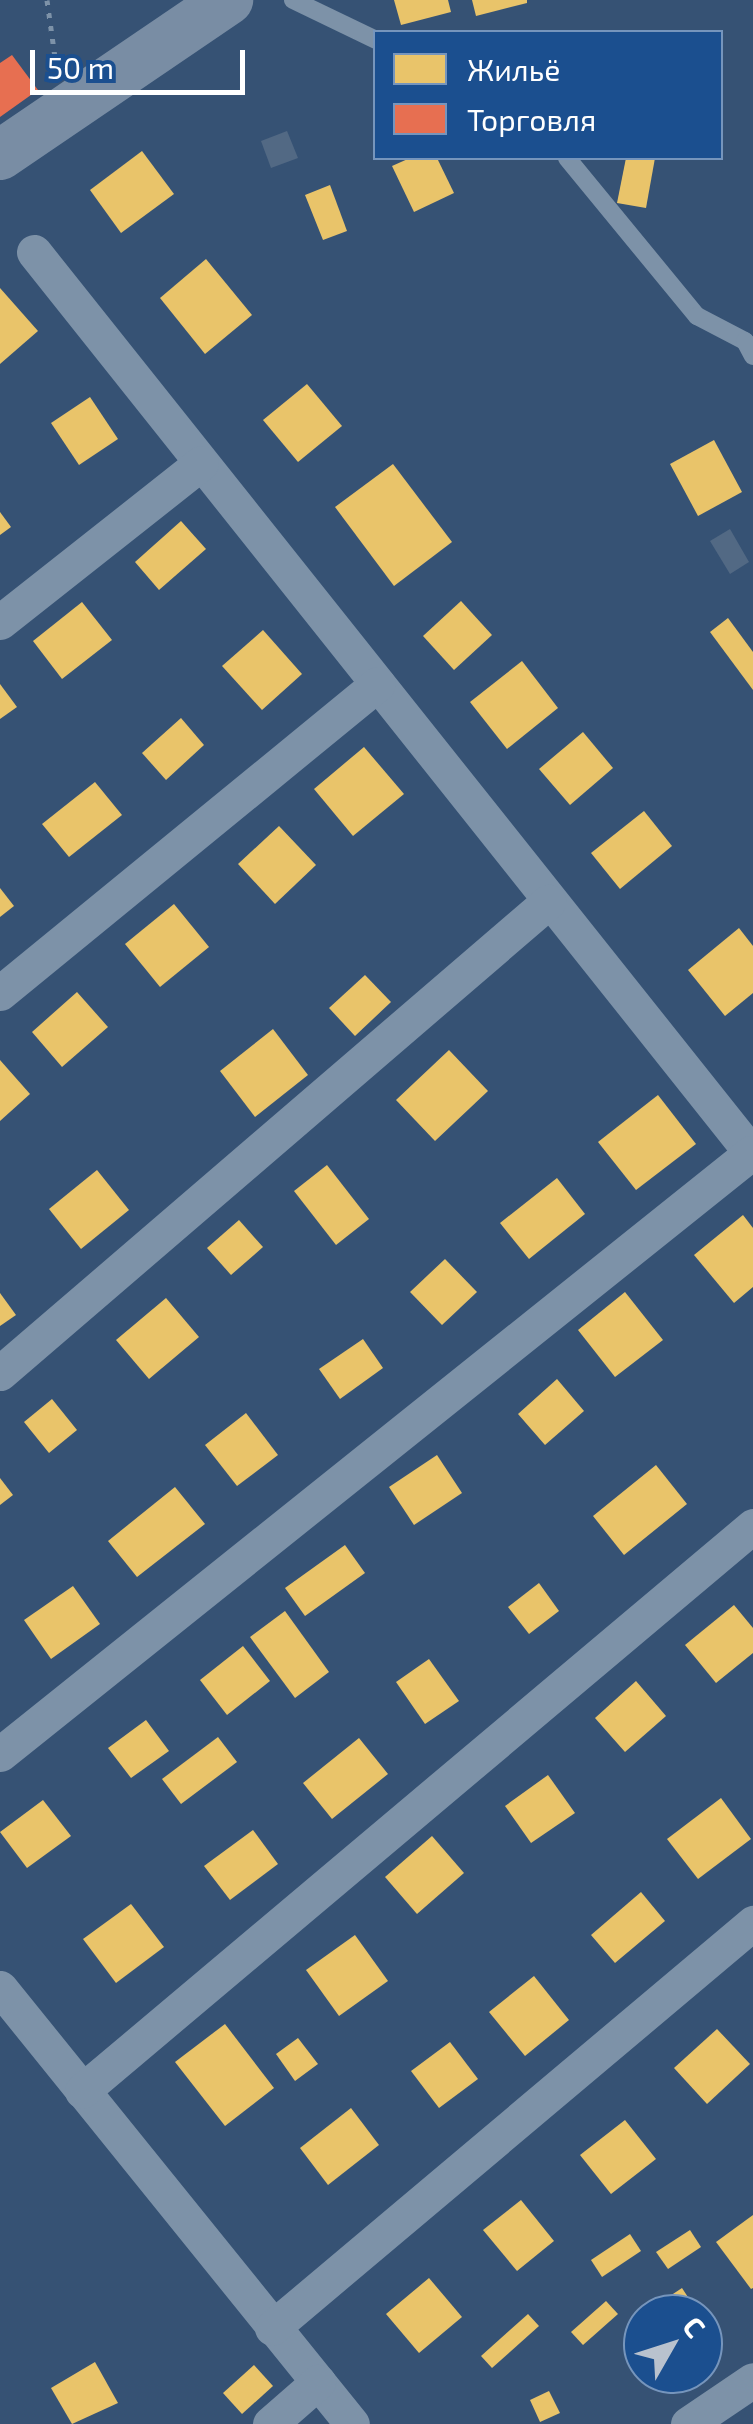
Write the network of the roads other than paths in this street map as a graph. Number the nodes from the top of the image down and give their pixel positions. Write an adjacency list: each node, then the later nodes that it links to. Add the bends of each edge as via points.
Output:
1 (228, 0): 4 (street)
2 (293, 0): 3 (lane)
3 (373, 39)
4 (0, 154)
5 (568, 160): 7 (lane, via 697,316 744,341)
6 (34, 252): 8 (street)
7 (753, 356)
8 (202, 463): 9 (street); 10 (street)
9 (0, 622)
10 (378, 684): 11 (street); 12 (street)
11 (548, 902): 13 (street); 14 (street)
12 (0, 993)
13 (752, 1154): 16 (street)
14 (0, 1373)
15 (753, 1526): 19 (street)
16 (0, 1754)
17 (753, 1923): 20 (street)
18 (0, 1988): 19 (street)
19 (82, 2091): 20 (street)
20 (272, 2328): 22 (street)
21 (753, 2380): 25 (street)
22 (318, 2382): 23 (street); 24 (street)
23 (270, 2424)
24 (352, 2424)
25 (688, 2424)

